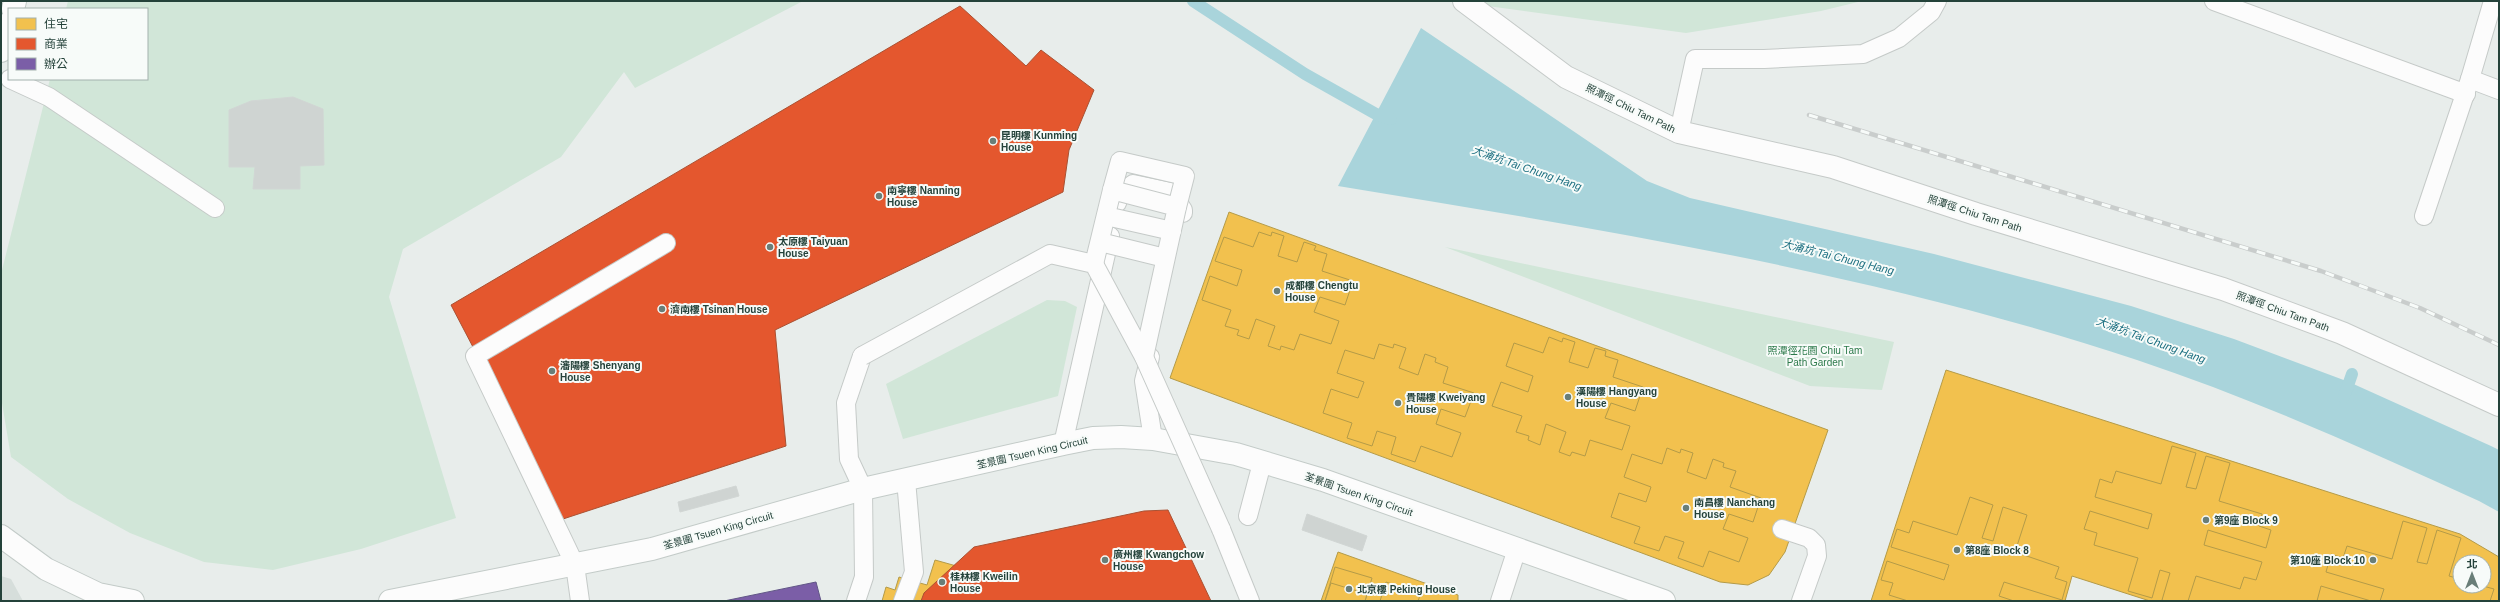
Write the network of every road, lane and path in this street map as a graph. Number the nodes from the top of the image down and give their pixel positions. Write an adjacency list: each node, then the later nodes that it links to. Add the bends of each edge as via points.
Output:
1 (1464, 1): 10 (street, 照潭徑 Chiu Tam Path, via 1566,77)
2 (1937, 1): 10 (lane, via 1931,12 1899,38 1863,54 1764,59 1695,59)
3 (2214, 1): 8 (lane)
4 (2493, 1): 8 (lane)
5 (8, 26): 6 (street)
6 (1, 51)
7 (12, 80): 13 (lane, via 49,97)
8 (2468, 86): 9 (lane); 15 (lane)
9 (2499, 90)
10 (1679, 132): 22 (street, 照潭徑 Chiu Tam Path, via 1833,167 1976,214 2223,289 2342,333)
11 (1112, 190): 12 (lane, bridge); 12 (lane, bridge, via 1120,161 1185,176); 14 (lane, bridge)
12 (1177, 207): 16 (lane, bridge)
13 (215, 208)
14 (1106, 216): 16 (lane, bridge); 17 (lane, bridge)
15 (2424, 216)
16 (1172, 231): 19 (lane, bridge)
17 (1100, 242): 19 (lane, bridge); 20 (lane, bridge)
18 (666, 243): 32 (lane, via 475,356)
19 (1165, 258): 21 (lane, bridge)
20 (1094, 264): 21 (lane, bridge); 27 (lane, bridge, via 1050,254 862,356 846,402 849,459)
21 (1144, 357): 39 (lane, bridge, via 1221,529)
22 (2499, 405)
23 (1153, 439): 24 (street, 荃景圍 Tsuen King Circuit, via 1100,438); 24 (lane, via 1144,380 1183,210 1171,192 1133,184 1119,195); 25 (street, 荃景圍 Tsuen King Circuit, via 1236,454)
24 (1063, 444): 26 (street, 荃景圍 Tsuen King Circuit)
25 (1262, 463): 28 (lane); 31 (street, 荃景圍 Tsuen King Circuit, via 1323,480)
26 (906, 480): 27 (street, 荃景圍 Tsuen King Circuit); 38 (lane, via 914,572)
27 (863, 489): 32 (street, 荃景圍 Tsuen King Circuit, via 652,549); 37 (lane, via 864,577)
28 (1248, 516)
29 (1782, 528): 42 (lane, via 1809,538 1816,545 1817,556)
30 (1, 536): 34 (street, via 46,569 98,594)
31 (1517, 549): 40 (lane); 41 (street, 荃景圍 Tsuen King Circuit)
32 (575, 565): 33 (street, 荃景圍 Tsuen King Circuit); 36 (lane)
33 (467, 594): 35 (street, 荃景圍 Tsuen King Circuit)
34 (133, 601)
35 (390, 601)
36 (580, 601)
37 (856, 601)
38 (903, 601)
39 (1250, 601)
40 (1500, 601)
41 (1664, 601)
42 (1802, 601)

